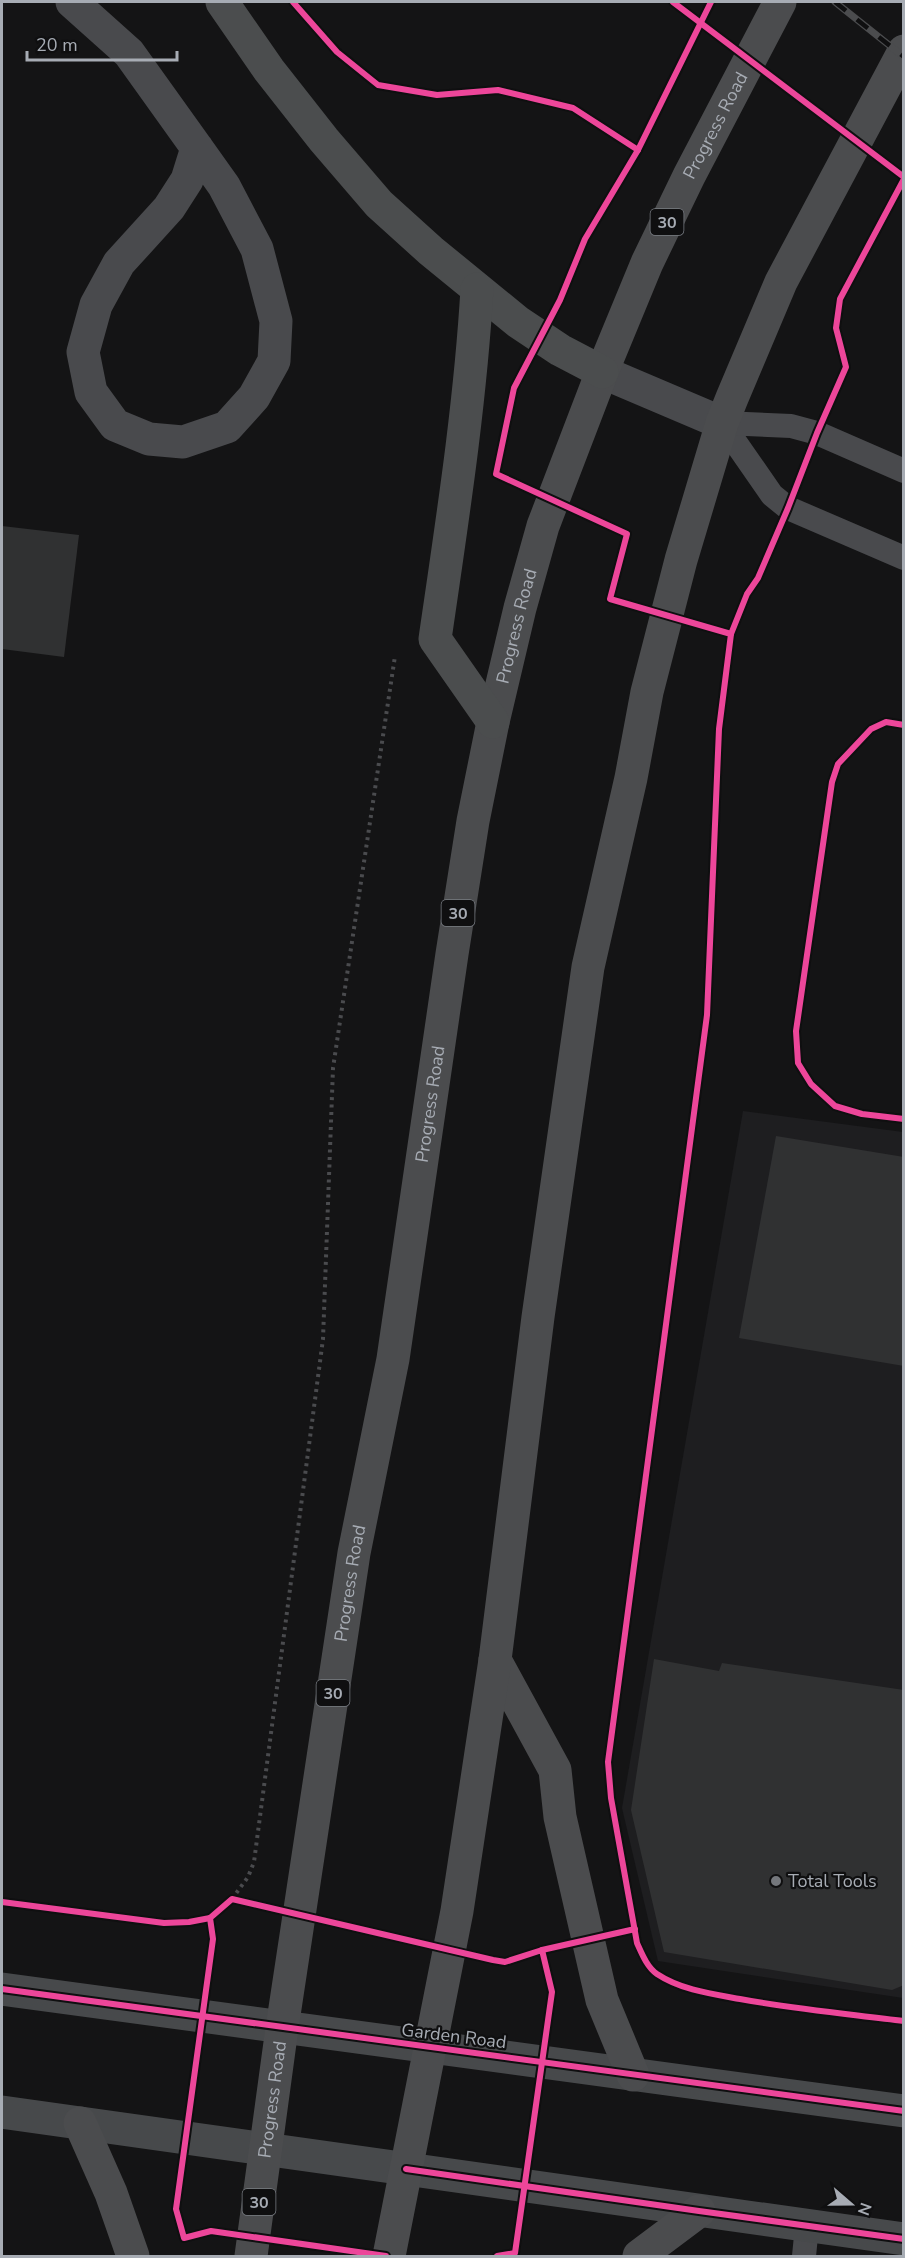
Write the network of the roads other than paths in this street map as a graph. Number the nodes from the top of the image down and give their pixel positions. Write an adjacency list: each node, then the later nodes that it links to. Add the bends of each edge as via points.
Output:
1 (72, 2): 5 (street, via 129,53)
2 (222, 2): 6 (highway, via 269,70 379,204)
3 (780, 2): 7 (main road, Progress Road / 30, via 647,263)
4 (903, 51): 8 (main road, via 781,282)
5 (197, 148): 5 (street, via 224,186 258,249 276,321 274,361 254,397 227,427 183,442 149,439 115,425 91,392 83,352 96,305 118,264 169,208 187,180)
6 (477, 289): 7 (highway, via 560,350); 11 (highway, via 463,448 435,639)
7 (602, 372): 8 (street); 11 (main road, Progress Road / 30, via 543,526)
8 (722, 423): 9 (lane, via 791,426 817,432); 10 (lane, via 772,495 788,508); 12 (main road, via 647,692 588,967 538,1317)
9 (903, 471)
10 (903, 558)
11 (493, 722): 14 (main road, Progress Road / 30, via 462,887 393,1359 354,1553)
12 (495, 1660): 15 (main road, via 457,1911); 16 (main road, via 555,1770 560,1817 599,1990)
13 (2, 1989): 14 (main road, Garden Road)
14 (282, 2028): 15 (main road, Garden Road); 20 (main road, Progress Road / 30)
15 (430, 2049): 16 (main road, Garden Road); 21 (main road)
16 (633, 2075): 17 (main road, Garden Road)
17 (903, 2111)
18 (2, 2112): 19 (main road)
19 (80, 2123): 20 (main road); 25 (main road)
20 (267, 2148): 21 (main road); 26 (main road, Progress Road / 30)
21 (406, 2169): 22 (main road); 27 (main road)
22 (699, 2211): 24 (main road); 28 (main road)
23 (903, 2238): 24 (main road)
24 (806, 2241)
25 (133, 2256)
26 (251, 2256)
27 (389, 2256)
28 (639, 2256)

